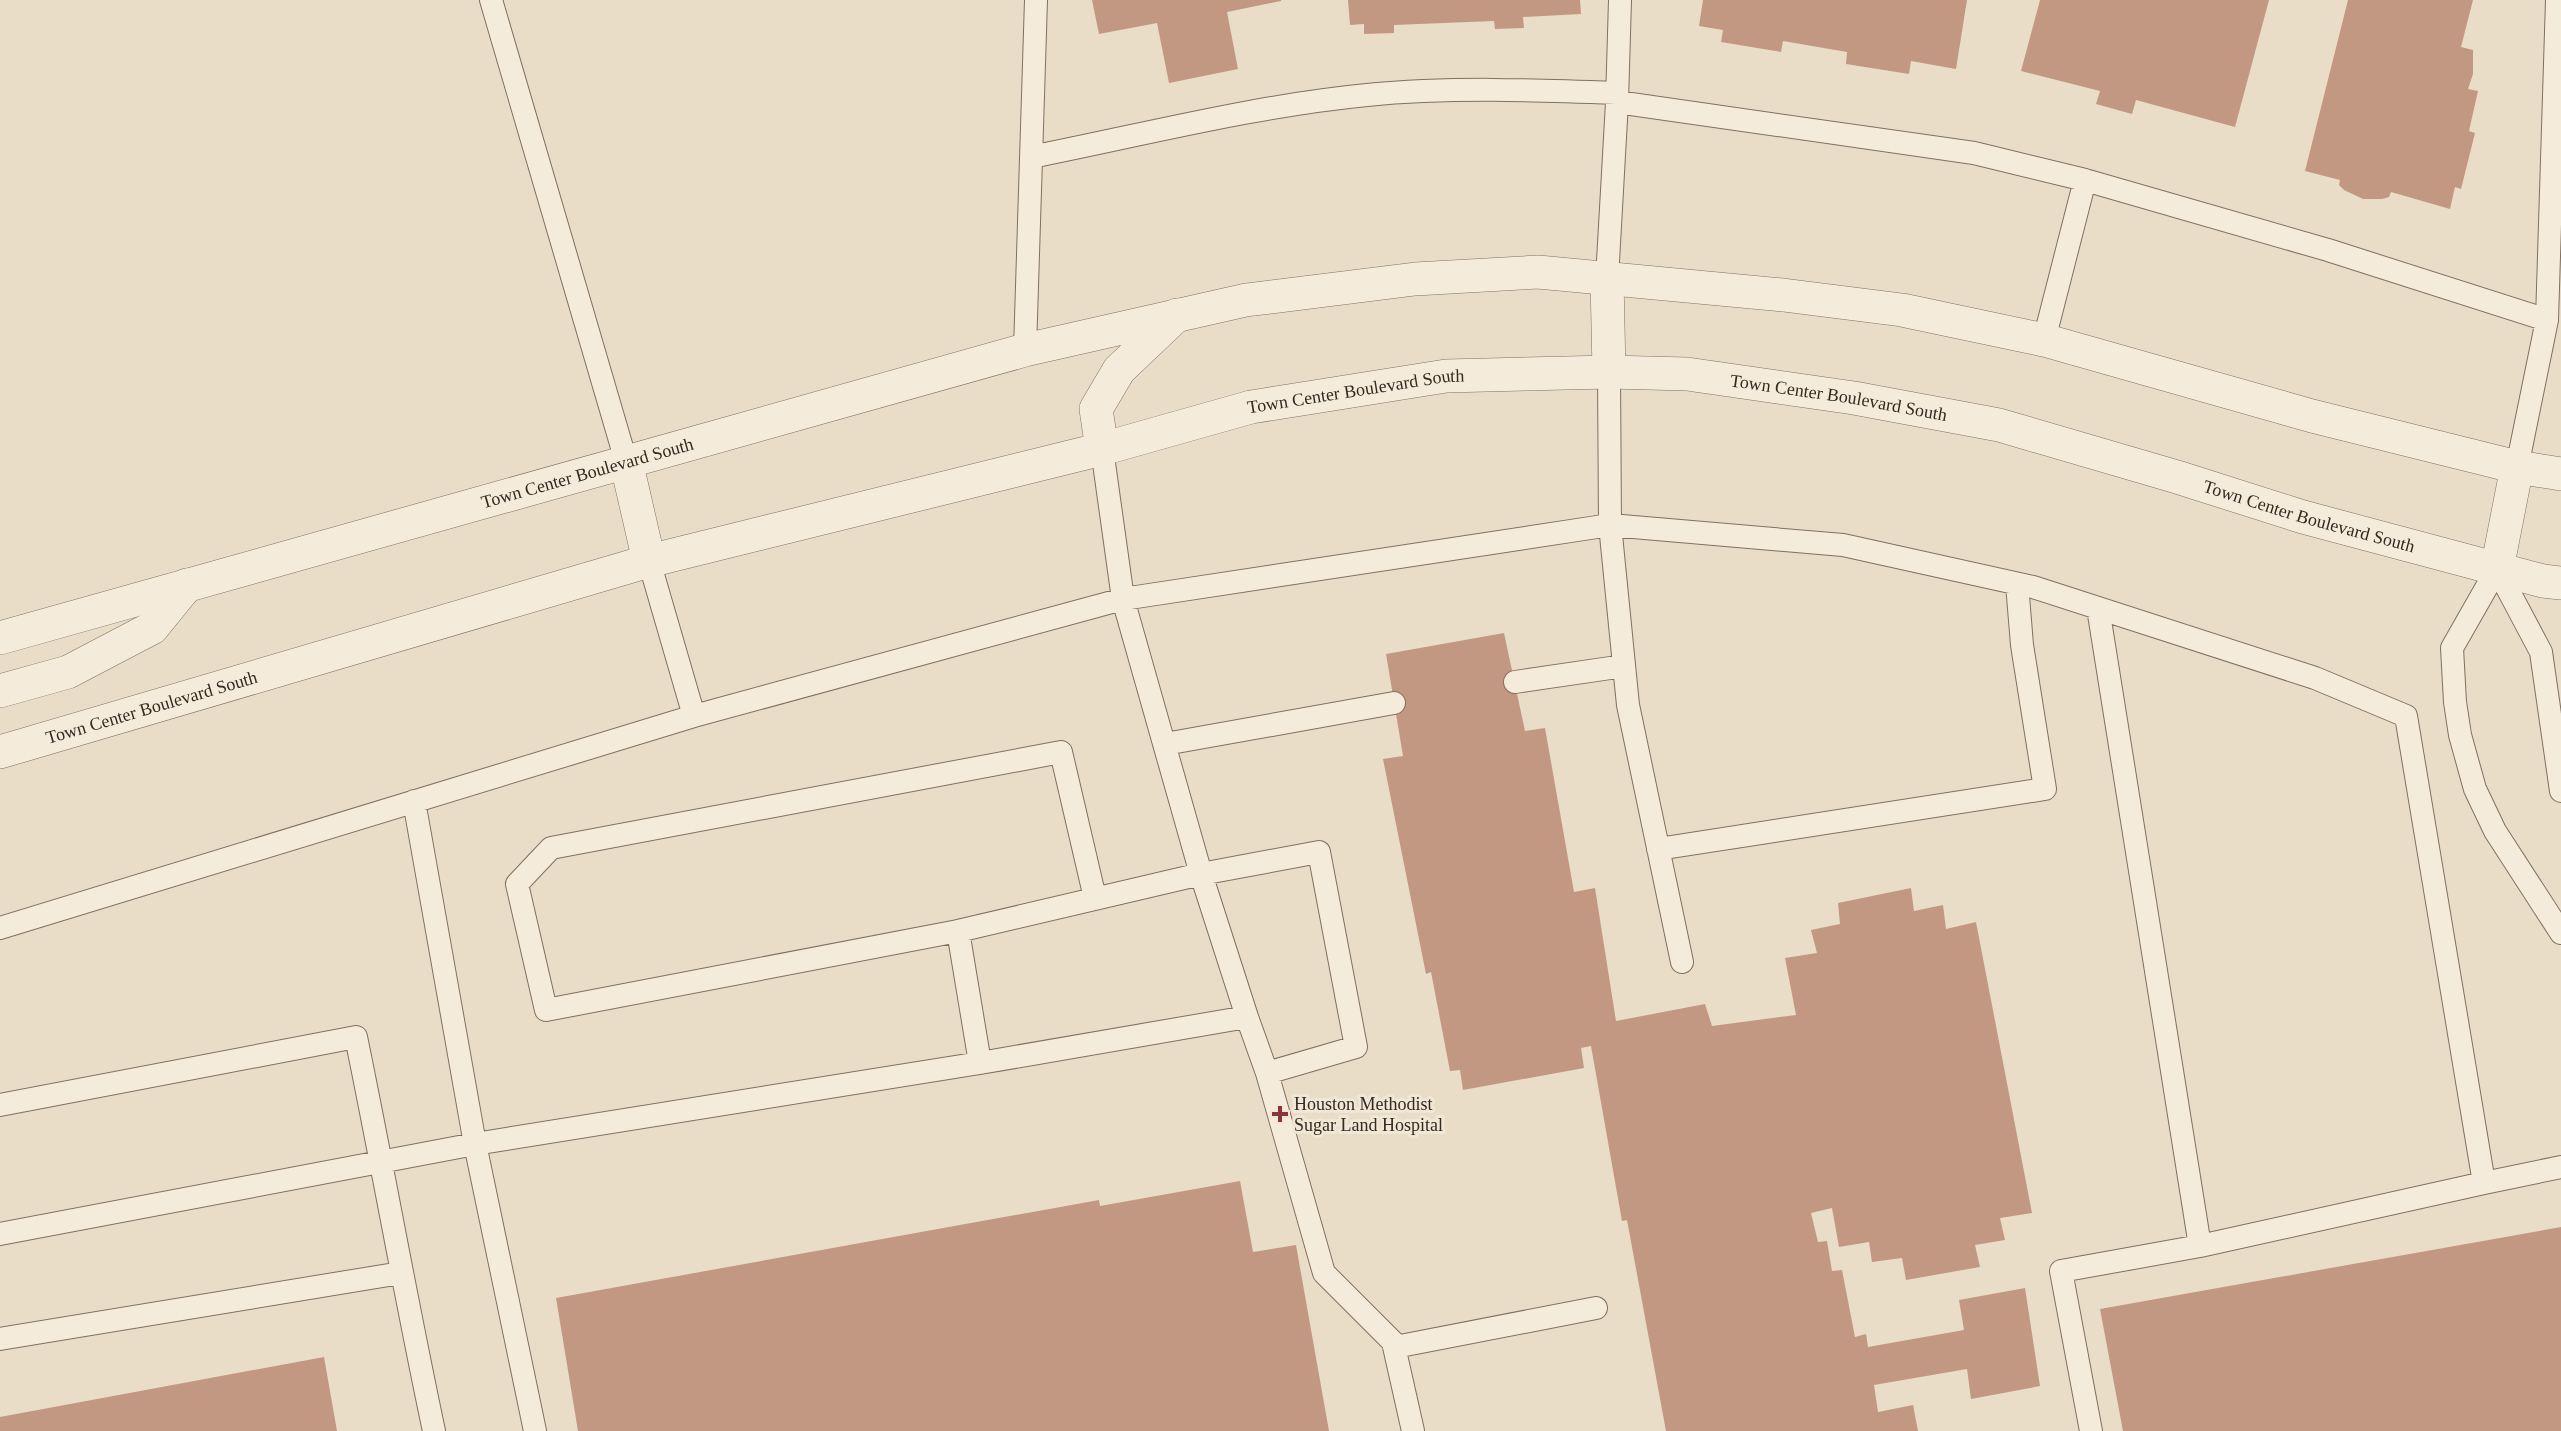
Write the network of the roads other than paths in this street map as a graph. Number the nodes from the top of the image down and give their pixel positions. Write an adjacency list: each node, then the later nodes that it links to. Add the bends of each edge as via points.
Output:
1 (492, 0): 15 (lane)
2 (1036, 0): 6 (lane)
3 (1620, 0): 5 (lane)
4 (2557, 0): 10 (lane)
5 (1617, 97): 6 (lane, via 1514,89 1368,95 1275,108); 7 (lane, via 1974,153); 8 (lane)
6 (1031, 157): 12 (lane)
7 (2085, 180): 10 (lane, via 2328,250); 11 (lane)
8 (1607, 279): 9 (street, Town Center Boulevard South, via 1538,272 1415,279 1246,300); 11 (street, Town Center Boulevard South, via 1902,310); 13 (street)
9 (1177, 315): 12 (street, Town Center Boulevard South); 14 (street, via 1119,370 1096,409)
10 (2551, 328): 16 (lane)
11 (2044, 339): 16 (street, Town Center Boulevard South, via 2312,417)
12 (1026, 350): 15 (street, Town Center Boulevard South)
13 (1608, 372): 14 (street, Town Center Boulevard South, via 1446,376 1413,381 1251,406); 18 (lane); 20 (street, Town Center Boulevard South, via 1698,375 1999,425 2303,517)
14 (1102, 449): 19 (street, Town Center Boulevard South); 24 (lane)
15 (626, 461): 19 (street); 23 (street, Town Center Boulevard South)
16 (2517, 467): 17 (street, Town Center Boulevard South); 20 (street)
17 (2561, 474)
18 (1610, 525): 22 (lane, via 1844,545); 24 (lane); 27 (lane)
19 (649, 561): 31 (lane); 33 (street, Town Center Boulevard South)
20 (2497, 569): 21 (street, Town Center Boulevard South); 34 (lane, via 2541,652); 41 (lane, via 2452,648 2460,735 2475,789 2495,831)
21 (2561, 583)
22 (2017, 584): 25 (lane); 36 (lane, via 2022,645 2045,789)
23 (187, 585): 26 (street, Town Center Boulevard South); 29 (street, via 152,628 68,672)
24 (1123, 599): 31 (lane); 32 (lane)
25 (2098, 608): 50 (lane, via 2315,678 2406,716); 52 (lane)
26 (0, 638)
27 (1624, 666): 28 (lane); 36 (lane, via 1628,705)
28 (1515, 682)
29 (0, 691)
30 (1394, 703): 32 (lane)
31 (694, 716): 35 (lane)
32 (1165, 744): 37 (lane)
33 (0, 752)
34 (2561, 791)
35 (414, 801): 39 (lane); 47 (lane)
36 (1658, 849): 42 (lane)
37 (1201, 874): 38 (lane); 43 (lane); 45 (lane, via 1319,852 1356,1047)
38 (1095, 898): 40 (lane); 40 (lane, via 1061,752 550,848 517,884 546,1010)
39 (0, 928)
40 (958, 931): 44 (lane)
41 (2561, 933)
42 (1682, 962)
43 (1247, 1017): 44 (lane); 45 (lane)
44 (980, 1063): 47 (lane)
45 (1267, 1072): 56 (lane, via 1324,1273)
46 (0, 1105): 48 (lane, via 356,1037)
47 (475, 1144): 48 (lane); 58 (lane)
48 (381, 1161): 51 (lane); 53 (lane)
49 (2561, 1167): 50 (lane)
50 (2484, 1183): 52 (lane)
51 (0, 1234)
52 (2200, 1246): 60 (lane, via 2061,1271)
53 (400, 1273): 55 (lane); 57 (lane)
54 (1596, 1308): 56 (lane)
55 (0, 1339)
56 (1395, 1347): 59 (lane)
57 (434, 1431)
58 (535, 1431)
59 (1413, 1431)
60 (2091, 1431)

